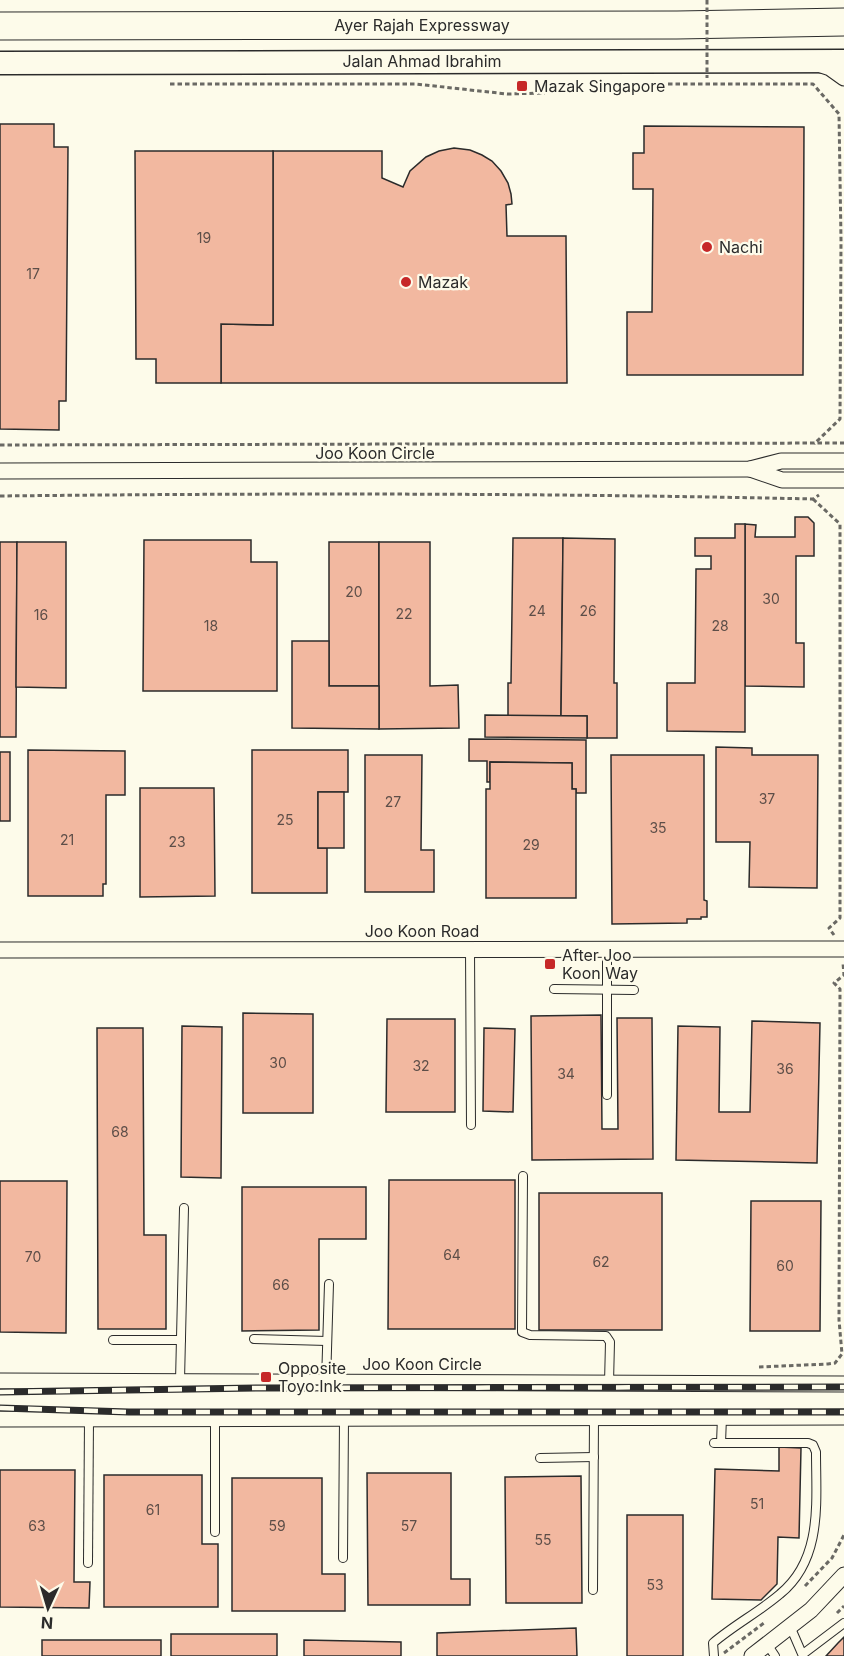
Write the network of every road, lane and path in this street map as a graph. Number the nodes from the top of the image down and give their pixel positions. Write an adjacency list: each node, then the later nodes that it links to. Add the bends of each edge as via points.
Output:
1 (707, 0): 7 (path, bridge)
2 (844, 21): 3 (highway, Ayer Rajah Expressway, via 676,25)
3 (0, 26)
4 (807, 61): 5 (main road, Jalan Ahmad Ibrahim); 6 (main road, Jalan Ahmad Ibrahim); 8 (street, via 830,68)
5 (844, 61)
6 (0, 63)
7 (707, 78)
8 (844, 78)
9 (167, 84): 11 (path, via 416,84 507,94)
10 (653, 84): 13 (path, via 813,84 839,114 840,419)
11 (545, 93)
12 (844, 443): 13 (path)
13 (814, 444): 14 (path)
14 (0, 445)
15 (844, 461): 16 (street, Joo Koon Circle, via 781,461)
16 (750, 470): 17 (street, Joo Koon Circle); 18 (street, Joo Koon Circle, via 783,480)
17 (0, 471)
18 (844, 480)
19 (823, 494): 21 (path)
20 (0, 496): 21 (path)
21 (813, 499): 24 (path, via 840,524 840,918 829,928)
22 (470, 949): 23 (street, Joo Koon Road); 25 (street, Joo Koon Road); 30 (lane)
23 (606, 949): 24 (street, Joo Koon Road); 27 (lane)
24 (843, 949): 38 (path, via 844,975 834,983 840,989)
25 (0, 950)
26 (554, 989): 27 (lane)
27 (607, 990): 28 (lane); 29 (lane)
28 (634, 990)
29 (608, 1095)
30 (471, 1125)
31 (523, 1176): 42 (lane, via 522,1332 606,1336 610,1342)
32 (184, 1208): 36 (lane)
33 (329, 1284): 37 (lane)
34 (254, 1339): 37 (lane)
35 (113, 1340): 36 (lane)
36 (181, 1340): 40 (lane)
37 (327, 1341): 41 (lane)
38 (842, 1354)
39 (0, 1381): 40 (street, Joo Koon Circle)
40 (180, 1381): 41 (street, Joo Koon Circle)
41 (326, 1382): 42 (street, Joo Koon Circle)
42 (609, 1383): 43 (street, Joo Koon Circle)
43 (844, 1384)
44 (722, 1417): 45 (street); 47 (street); 62 (lane, via 717,1443 813,1445 815,1522 811,1550 800,1573 782,1593 713,1643)
45 (844, 1417)
46 (344, 1418): 47 (street); 50 (street); 54 (lane)
47 (594, 1418): 51 (lane)
48 (0, 1419): 49 (street)
49 (89, 1419): 50 (street); 55 (lane)
50 (215, 1419): 53 (lane)
51 (594, 1457): 52 (lane); 57 (lane)
52 (540, 1458)
53 (215, 1533)
54 (343, 1558)
55 (88, 1563)
56 (844, 1575): 59 (street, via 812,1610)
57 (593, 1590)
58 (844, 1623): 61 (lane)
59 (790, 1626): 60 (street); 61 (lane)
60 (771, 1650): 63 (street)
61 (803, 1655)
62 (714, 1656)
63 (752, 1656)

